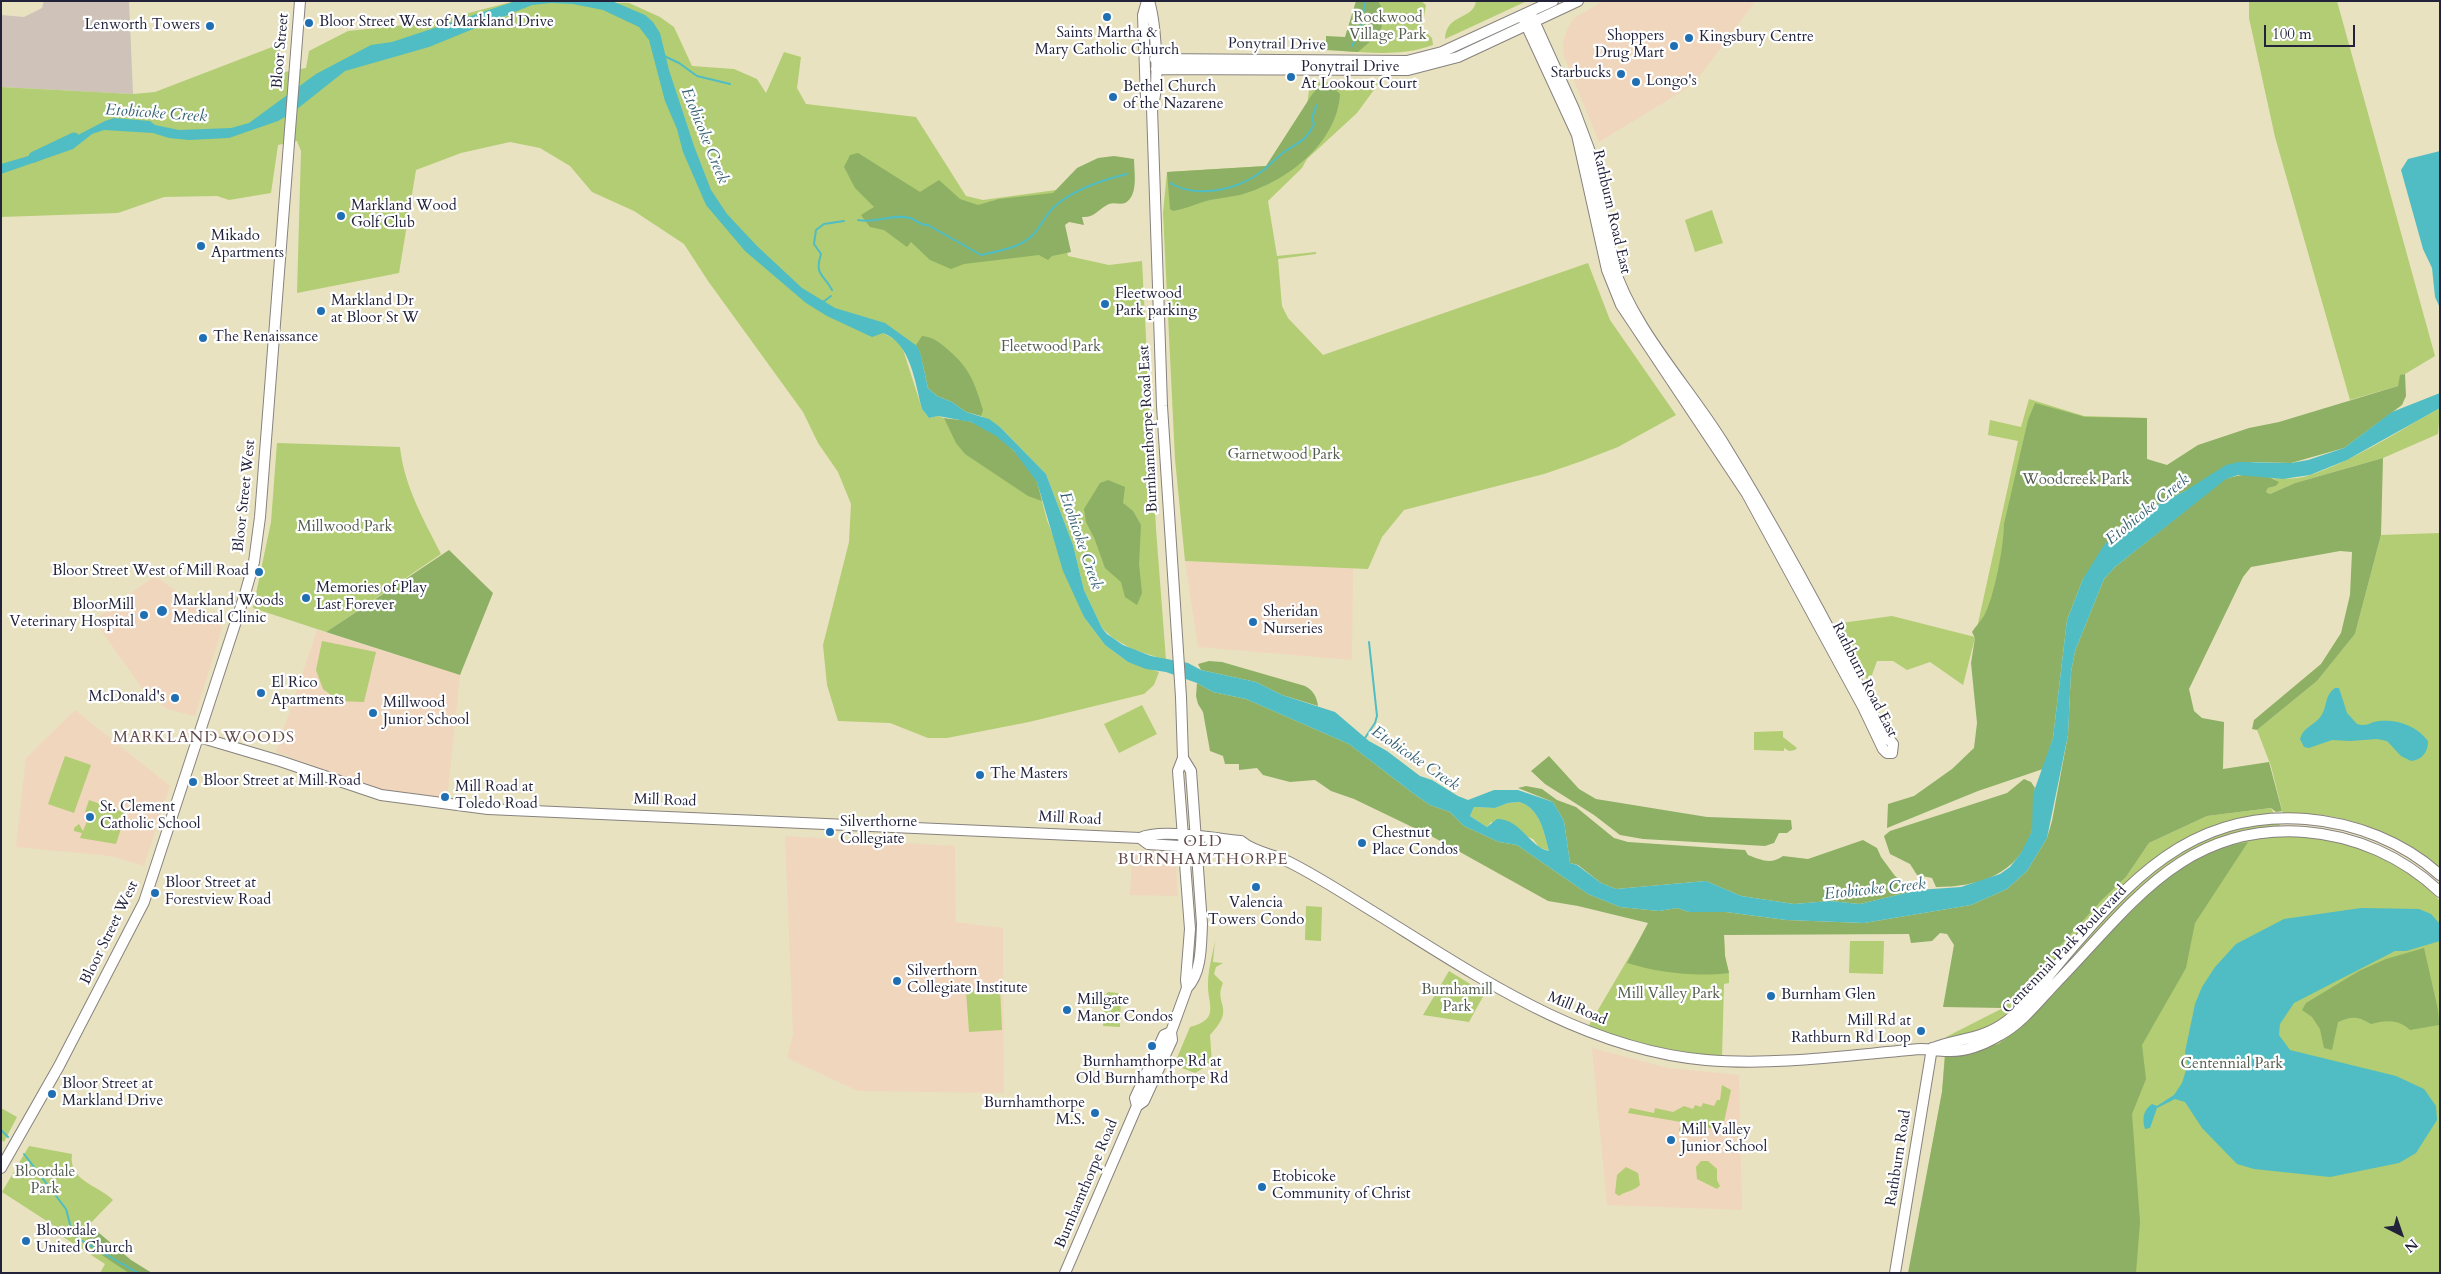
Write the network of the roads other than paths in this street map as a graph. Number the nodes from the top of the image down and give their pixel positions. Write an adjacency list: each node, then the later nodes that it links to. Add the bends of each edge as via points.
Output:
1 (300, 1): 7 (street, Bloor Street)
2 (1148, 1): 6 (street, Burnhamthorpe Road East, via 1153,15); 8 (street, Burnhamthorpe Road East, via 1143,15 1146,98)
3 (1553, 1): 5 (street)
4 (1578, 1): 5 (street)
5 (1530, 17): 5 (street, Rathburn Road East, via 1577,135 1607,270 1621,305 1747,494 1883,749 1892,753 1893,744 1882,730 1774,528 1719,437 1630,307 1613,264 1586,142); 6 (street, Ponytrail Drive, via 1442,52 1406,61)
6 (1155, 64): 8 (street, Burnhamthorpe Road East, via 1156,98)
7 (291, 104): 9 (street, Bloor Street West, via 257,544 245,594)
8 (1152, 108): 10 (street, Burnhamthorpe Road East, via 1162,406)
9 (199, 737): 12 (street, Mill Road, via 382,795 426,803 498,810); 19 (street, Bloor Street West, via 144,902)
10 (1183, 752): 11 (street, Burnhamthorpe Road, via 1178,771); 13 (street, Burnhamthorpe Road, via 1191,771)
11 (1182, 835): 12 (street, Mill Road, via 1148,834); 13 (street, Mill Road); 14 (street, Burnhamthorpe Road)
12 (1140, 838): 14 (street, Mill Road, via 1148,844)
13 (1194, 842): 14 (street, Mill Road); 17 (street, Burnhamthorpe Road, via 1202,924 1201,949 1194,982); 18 (street, Mill Road, via 1242,841 1249,848 1290,862 1522,1001 1563,1021 1638,1048 1705,1060 1755,1063)
14 (1183, 846): 17 (street, Burnhamthorpe Road, via 1190,929)
15 (2440, 875): 18 (street, Centennial Park Boulevard, via 2386,839 2335,823 2279,818 2211,832 2178,848 2138,877 2014,1015 1984,1035)
16 (2440, 892): 18 (street, Centennial Park Boulevard, via 2400,862 2349,840 2294,831 2230,840 2186,859 2146,887 2012,1028 1972,1048 1947,1052)
17 (1188, 988): 20 (street, Burnhamthorpe Road, via 1171,1032 1172,1040 1144,1101 1137,1106)
18 (1932, 1048): 21 (street, Rathburn Road)
19 (1, 1168)
20 (1065, 1273)
21 (1896, 1273)

